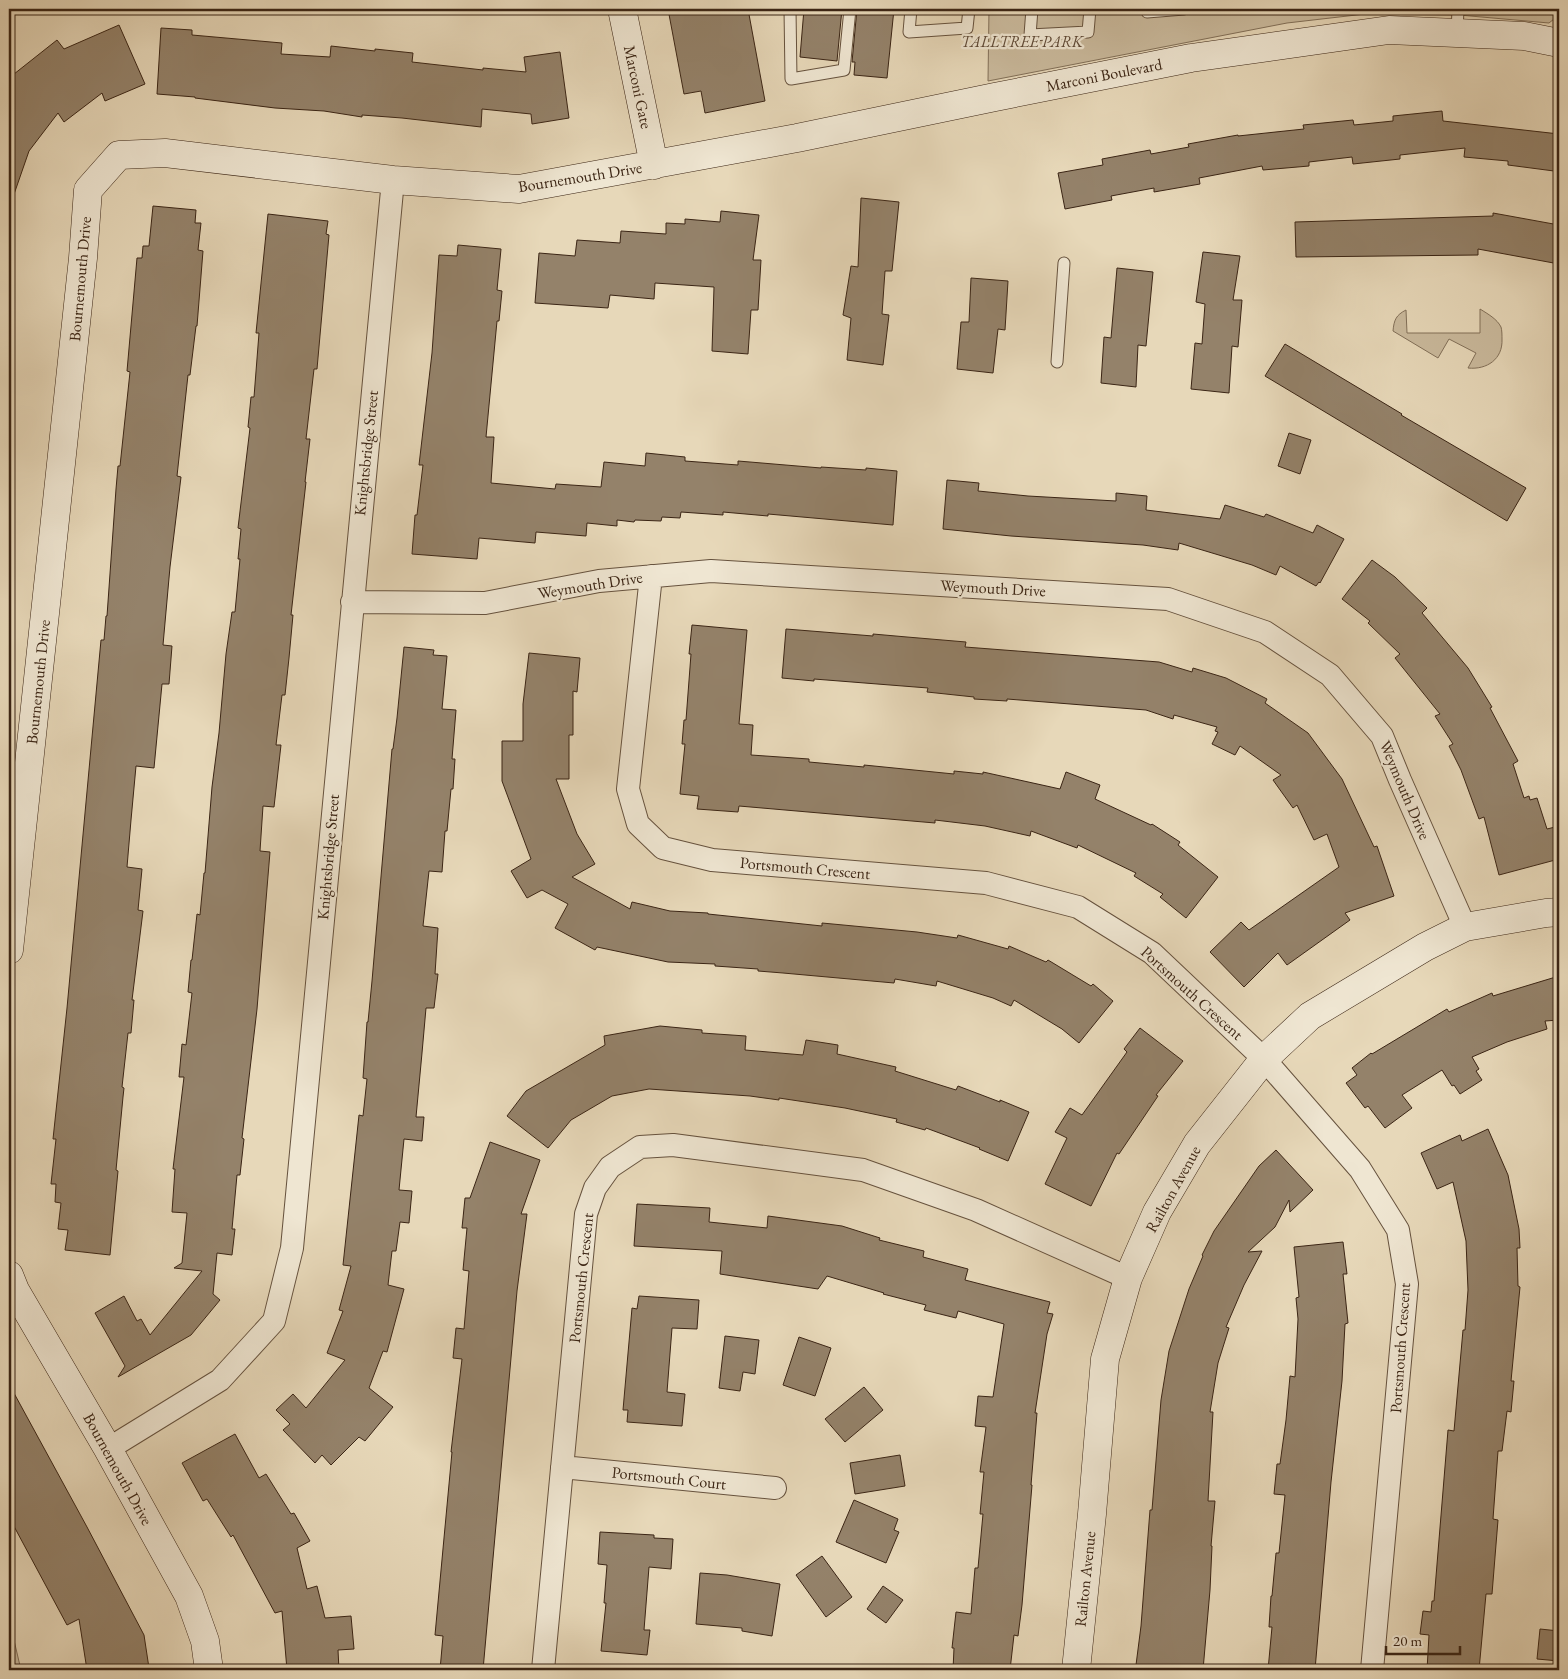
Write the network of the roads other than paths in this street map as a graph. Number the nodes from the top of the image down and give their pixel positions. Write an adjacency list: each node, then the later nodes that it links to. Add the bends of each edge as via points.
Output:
1 (622, 9): 12 (street, Marconi Gate)
2 (790, 9): 3 (lane, via 791,79 844,70)
3 (850, 9)
4 (911, 9): 5 (lane, via 909,32 967,28)
5 (968, 9)
6 (1032, 9): 7 (lane, via 1030,35 1088,32)
7 (1090, 9)
8 (1147, 9): 9 (lane, via 1147,12)
9 (1184, 9)
10 (1458, 21): 11 (street, Marconi Boulevard); 12 (street, Marconi Boulevard, via 1191,58)
11 (1559, 43)
12 (654, 165): 13 (street, Bournemouth Drive, via 519,189)
13 (392, 180): 17 (street, Knightsbridge Street); 20 (street, Bournemouth Drive, via 165,153 119,155 88,190)
14 (1064, 263): 15 (lane)
15 (1057, 362)
16 (651, 576): 17 (street, Weymouth Drive, via 599,581 485,603); 19 (street, Weymouth Drive, via 711,571 1168,599 1265,632 1330,675 1382,736); 21 (street, Portsmouth Crescent, via 628,789 638,824 663,848 712,860 986,883 1078,907 1152,953)
17 (352, 602): 24 (street, Knightsbridge Street, via 292,1248 274,1321 220,1380)
18 (1559, 912): 19 (street, Railton Avenue)
19 (1465, 927): 21 (street, Railton Avenue, via 1425,947 1310,1016)
20 (9, 950)
21 (1264, 1059): 23 (street, Railton Avenue, via 1197,1144 1157,1212); 30 (street, Portsmouth Crescent, via 1360,1169 1398,1230 1407,1284)
22 (9, 1275): 24 (street, Bournemouth Drive, via 14,1290)
23 (1128, 1278): 25 (street, Portsmouth Crescent, via 976,1210 863,1170 673,1145 640,1148 610,1167 595,1188 586,1214); 29 (street, Railton Avenue, via 1105,1359)
24 (108, 1449): 27 (street, Bournemouth Drive, via 189,1596 205,1641)
25 (562, 1467): 26 (street, Portsmouth Court); 28 (street, Portsmouth Crescent)
26 (775, 1488)
27 (209, 1670)
28 (542, 1670)
29 (1076, 1670)
30 (1372, 1670)

